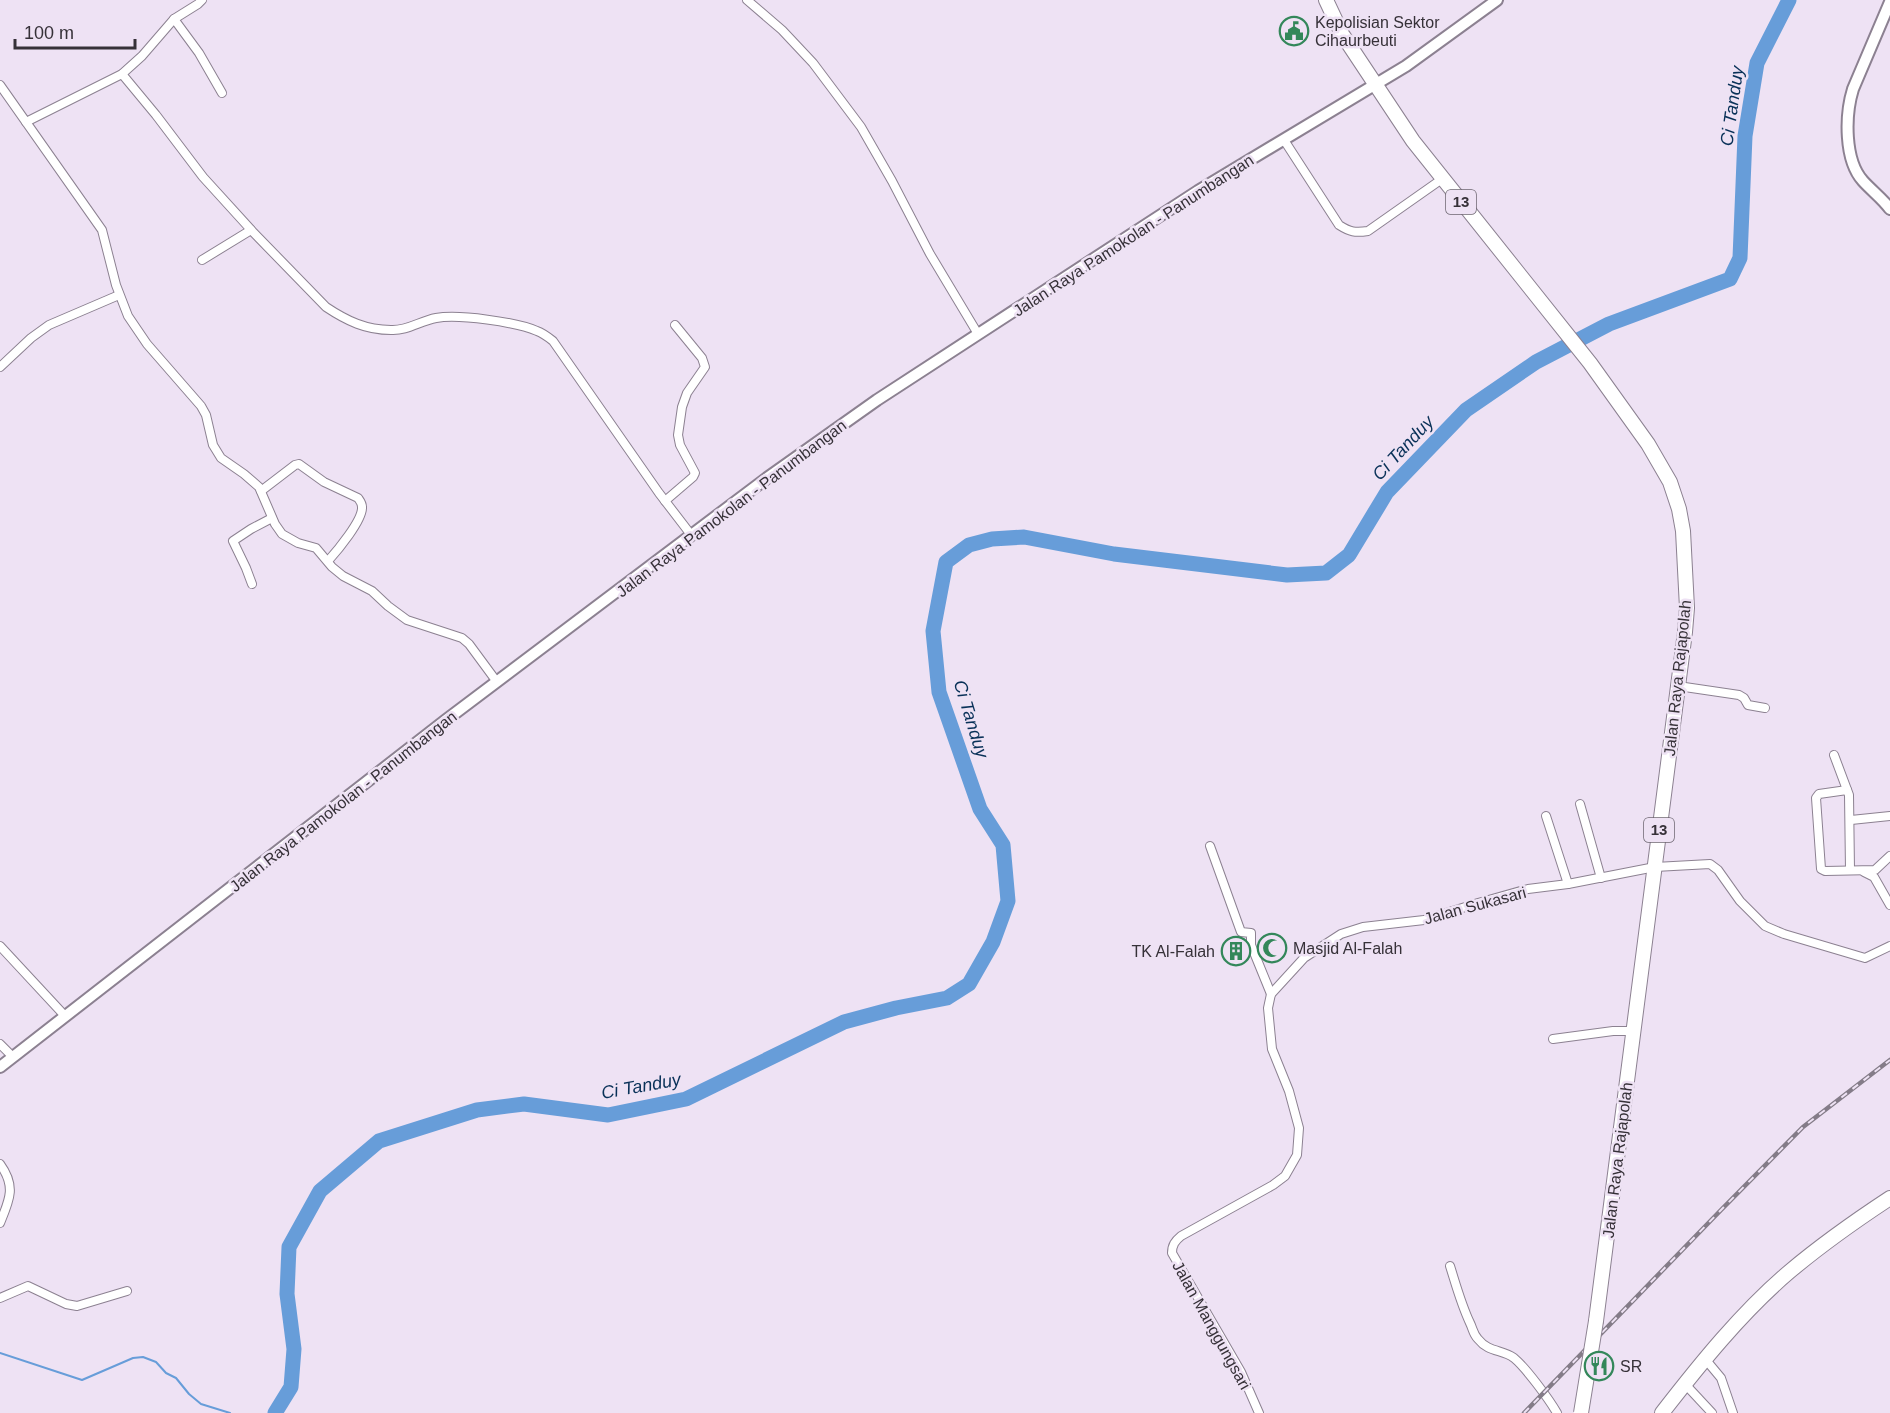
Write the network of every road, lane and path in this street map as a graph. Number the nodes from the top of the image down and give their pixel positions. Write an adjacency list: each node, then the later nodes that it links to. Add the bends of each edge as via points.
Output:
1 (202, 0): 6 (street)
2 (747, 0): 19 (street, via 813,63 861,127)
3 (1326, 0): 8 (highway, Jalan Raya Rajapolah / 13, via 1342,34)
4 (1497, 0): 8 (main road, Jalan Raya Pamokolan - Panumbangan)
5 (1890, 2): 14 (main road, via 1853,89 1848,130 1853,165)
6 (174, 19): 7 (street); 10 (street)
7 (122, 74): 11 (street); 15 (street)
8 (1375, 84): 12 (main road, Jalan Raya Pamokolan - Panumbangan); 13 (highway, Jalan Raya Rajapolah / 13)
9 (0, 85): 11 (street)
10 (222, 93)
11 (26, 122): 17 (street, via 102,230)
12 (1284, 140): 13 (street, via 1339,225 1350,232 1368,231); 19 (main road, Jalan Raya Pamokolan - Panumbangan)
13 (1442, 179): 28 (highway, Jalan Raya Rajapolah / 13, via 1590,363 1670,482 1683,531 1687,608)
14 (1890, 209)
15 (251, 231): 16 (street); 22 (street, via 326,307 347,321 394,331 432,319 454,317 518,326 545,335 562,353)
16 (202, 260)
17 (119, 295): 20 (street, via 49,325); 21 (street, via 147,344 201,406 221,458)
18 (675, 326): 22 (street, via 705,367 681,407 678,435 695,473)
19 (978, 334): 24 (main road, Jalan Raya Pamokolan - Panumbangan, via 877,400)
20 (0, 367)
21 (261, 491): 23 (street); 25 (street, via 299,464 324,483 358,498 361,513)
22 (665, 501): 24 (street)
23 (273, 518): 25 (street, via 282,534 316,548); 26 (street, via 233,541)
24 (692, 536): 27 (main road, Jalan Raya Pamokolan - Panumbangan)
25 (328, 561): 27 (street, via 343,576 372,591 407,620 462,638)
26 (252, 584)
27 (497, 682): 49 (main road, Jalan Raya Pamokolan - Panumbangan)
28 (1678, 686): 29 (street, via 1739,695 1748,705); 38 (highway, Jalan Raya Rajapolah / 13)
29 (1765, 708)
30 (1834, 755): 31 (street)
31 (1847, 790): 35 (street); 39 (street, via 1819,794 1816,808 1820,868)
32 (1580, 804): 42 (street)
33 (1546, 816): 43 (street)
34 (1890, 816): 35 (street)
35 (1851, 820): 39 (street)
36 (1210, 846): 48 (street, via 1241,932 1251,933 1251,945)
37 (1890, 856): 40 (street)
38 (1655, 867): 42 (street, Jalan Sukasari); 47 (street, Jalan Sukasari, via 1710,864 1758,921 1784,934 1865,958); 50 (highway, Jalan Raya Rajapolah / 13)
39 (1850, 870): 40 (street); 41 (street); 45 (street, via 1872,875)
40 (1875, 870): 44 (street)
41 (1817, 873)
42 (1601, 878): 43 (street, Jalan Sukasari)
43 (1568, 884): 48 (street, Jalan Sukasari, via 1528,889 1424,920 1363,927 1341,934 1304,958)
44 (1890, 900)
45 (1890, 905)
46 (0, 946): 49 (street)
47 (1890, 946)
48 (1271, 994): 63 (street, Jalan Manggungsari, via 1268,1008 1272,1049 1299,1128 1297,1155 1285,1176 1273,1185 1181,1236 1172,1248 1241,1372)
49 (65, 1016): 53 (main road, Jalan Raya Pamokolan - Panumbangan)
50 (1634, 1031): 51 (street); 65 (highway, Jalan Raya Rajapolah / 13, bridge)
51 (1553, 1039)
52 (0, 1044): 53 (street)
53 (13, 1057): 54 (main road, Jalan Raya Pamokolan - Panumbangan)
54 (0, 1067)
55 (0, 1164): 57 (street, via 11,1191)
56 (1890, 1198): 61 (highway, via 1788,1273)
57 (0, 1223)
58 (1450, 1266): 64 (street, via 1473,1334 1486,1348 1517,1360)
59 (127, 1292): 60 (street, via 77,1306 28,1286)
60 (0, 1298)
61 (1706, 1360): 62 (highway); 69 (street, via 1721,1378)
62 (1682, 1388): 66 (highway); 67 (highway); 68 (street)
63 (1259, 1413)
64 (1557, 1413)
65 (1581, 1413)
66 (1657, 1413)
67 (1662, 1413)
68 (1712, 1413)
69 (1733, 1413)

